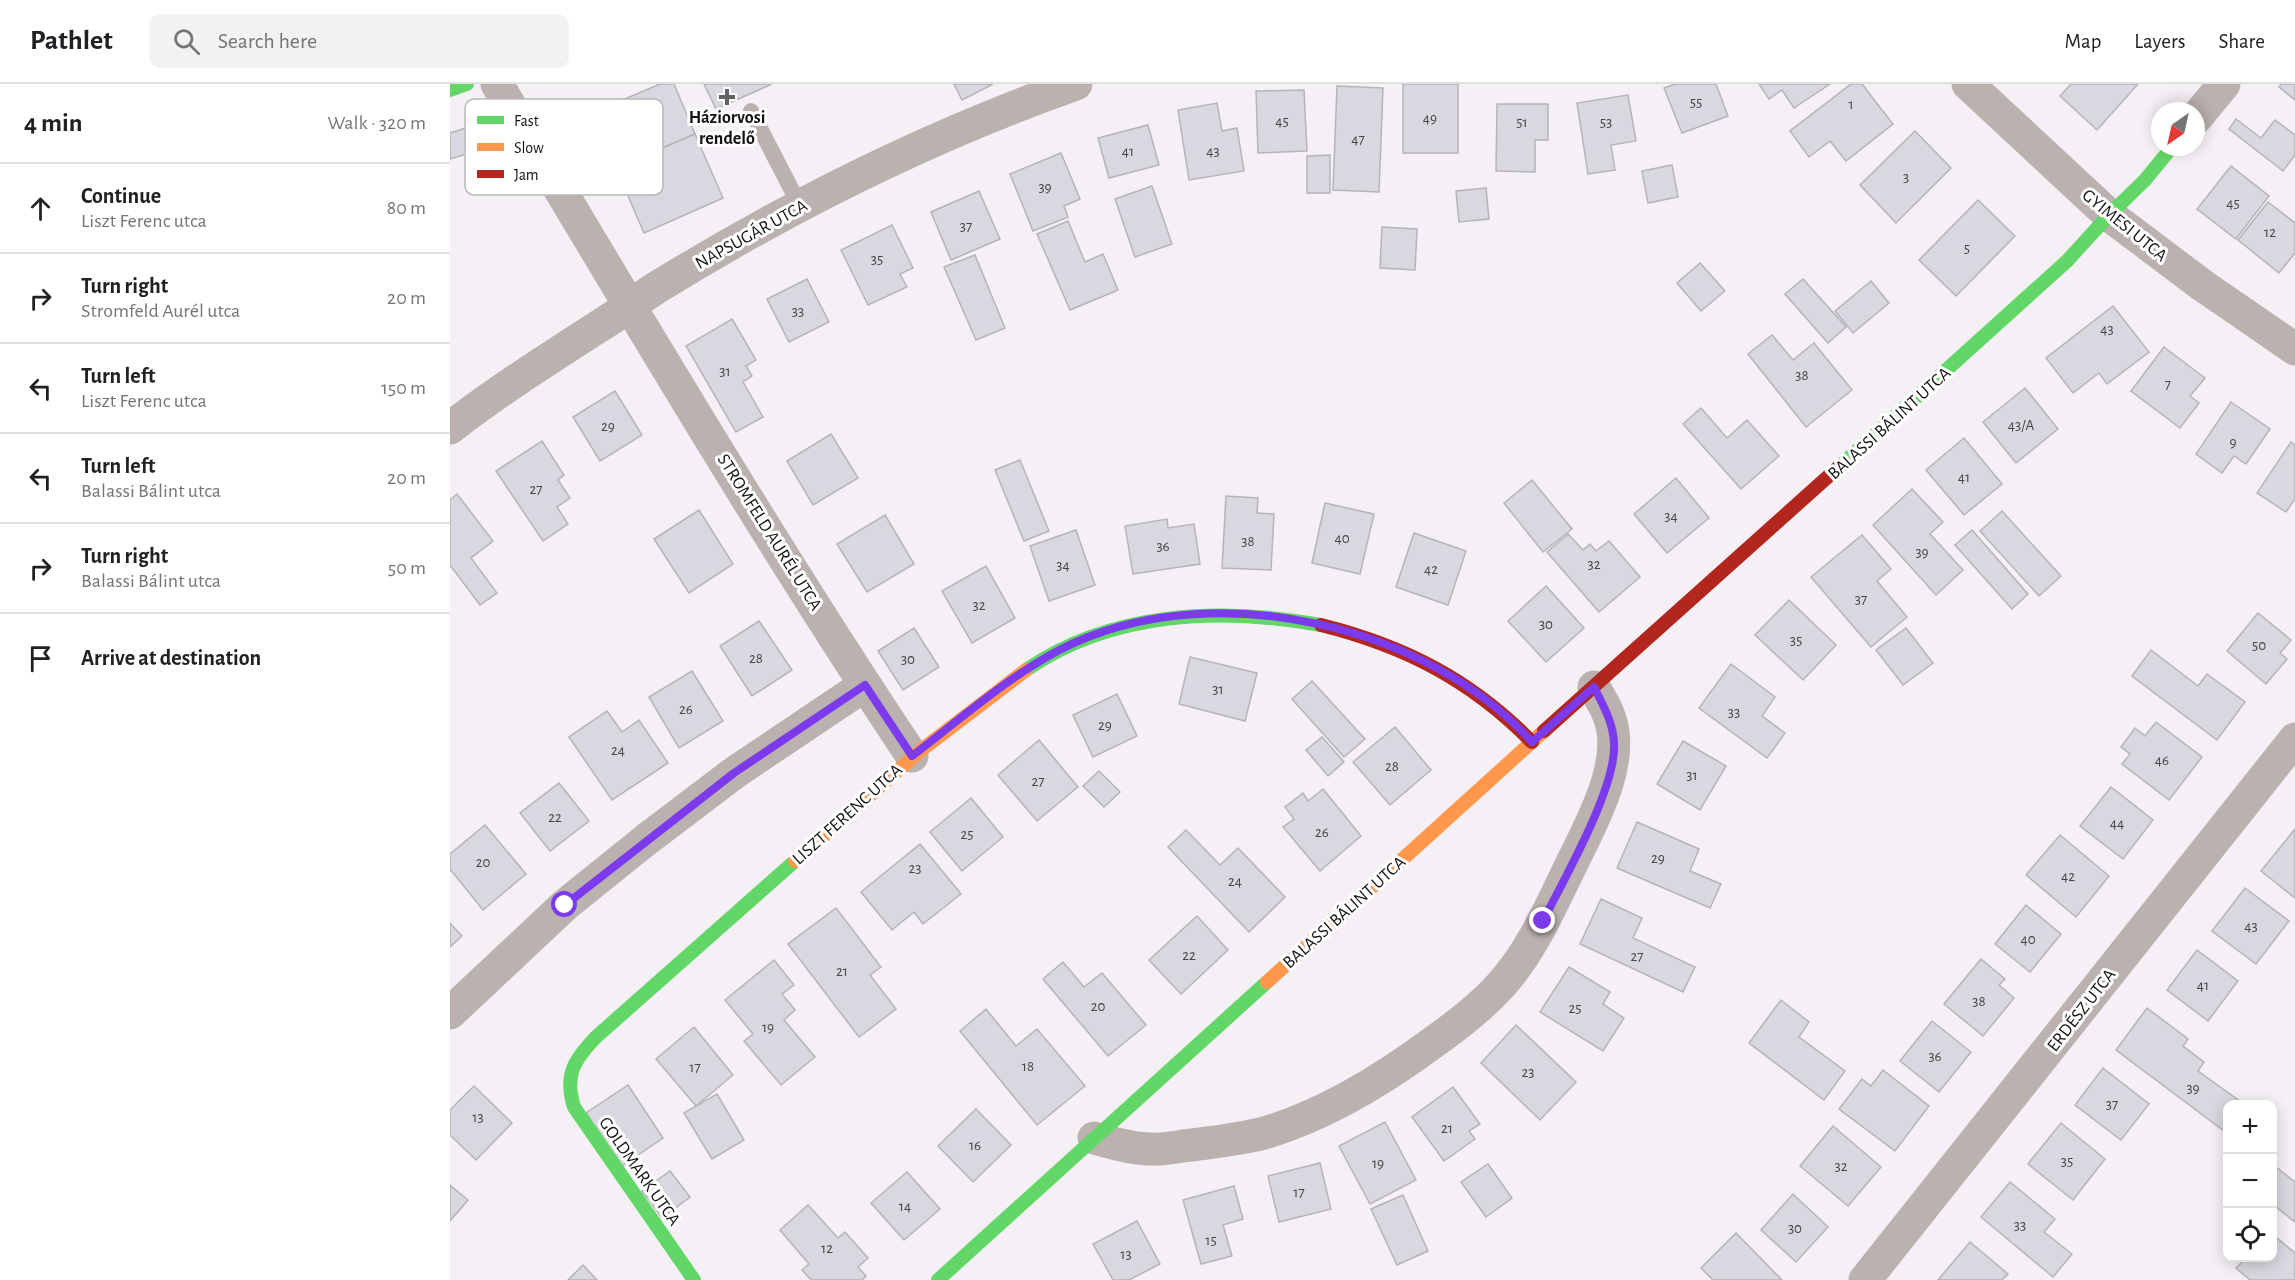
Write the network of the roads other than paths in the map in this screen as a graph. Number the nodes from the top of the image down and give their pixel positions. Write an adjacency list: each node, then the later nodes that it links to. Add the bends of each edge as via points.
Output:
1 (467, 84): 6 (street)
2 (497, 84): 7 (street, STROMFELD AURÉL UTCA)
3 (1076, 84): 12 (street, NAPSUGÁR UTCA, via 950,133)
4 (1968, 84): 13 (street, GYIMESI UTCA)
5 (2224, 84): 8 (street)
6 (450, 90)
7 (506, 99)
8 (2205, 107)
9 (751, 111): 12 (lane)
10 (2165, 156): 13 (street, BALASSI BÁLINT UTCA)
11 (563, 195): 14 (street, STROMFELD AURÉL UTCA)
12 (800, 206): 14 (street, NAPSUGÁR UTCA)
13 (2109, 215): 15 (street, GYIMESI UTCA); 18 (street, BALASSI BÁLINT UTCA, via 2025,301)
14 (629, 307): 16 (street, NAPSUGÁR UTCA, via 502,388); 17 (street, STROMFELD AURÉL UTCA)
15 (2295, 349)
16 (450, 428)
17 (865, 685): 21 (street, STROMFELD AURÉL UTCA); 22 (street, via 734,773 647,839 565,905)
18 (1594, 687): 20 (street, BALASSI BÁLINT UTCA); 24 (street, via 1611,720 1615,744 1610,777 1587,834 1543,921 1519,961 1479,1006 1397,1069 1334,1105 1264,1132 1221,1142 1152,1149)
19 (2295, 739): 27 (street, ERDÉSZ UTCA)
20 (1532, 742): 21 (street, LISZT FERENC UTCA, via 1515,723 1473,690 1439,670 1349,631 1249,614 1204,614 1117,627 1076,642 1036,662); 24 (street, BALASSI BÁLINT UTCA)
21 (912, 756): 23 (street, LISZT FERENC UTCA, via 595,1038 577,1060)
22 (450, 1013)
23 (569, 1078): 25 (street, GOLDMARK UTCA, via 574,1107)
24 (1094, 1138): 26 (street, BALASSI BÁLINT UTCA)
25 (694, 1280)
26 (938, 1280)
27 (1865, 1280)

